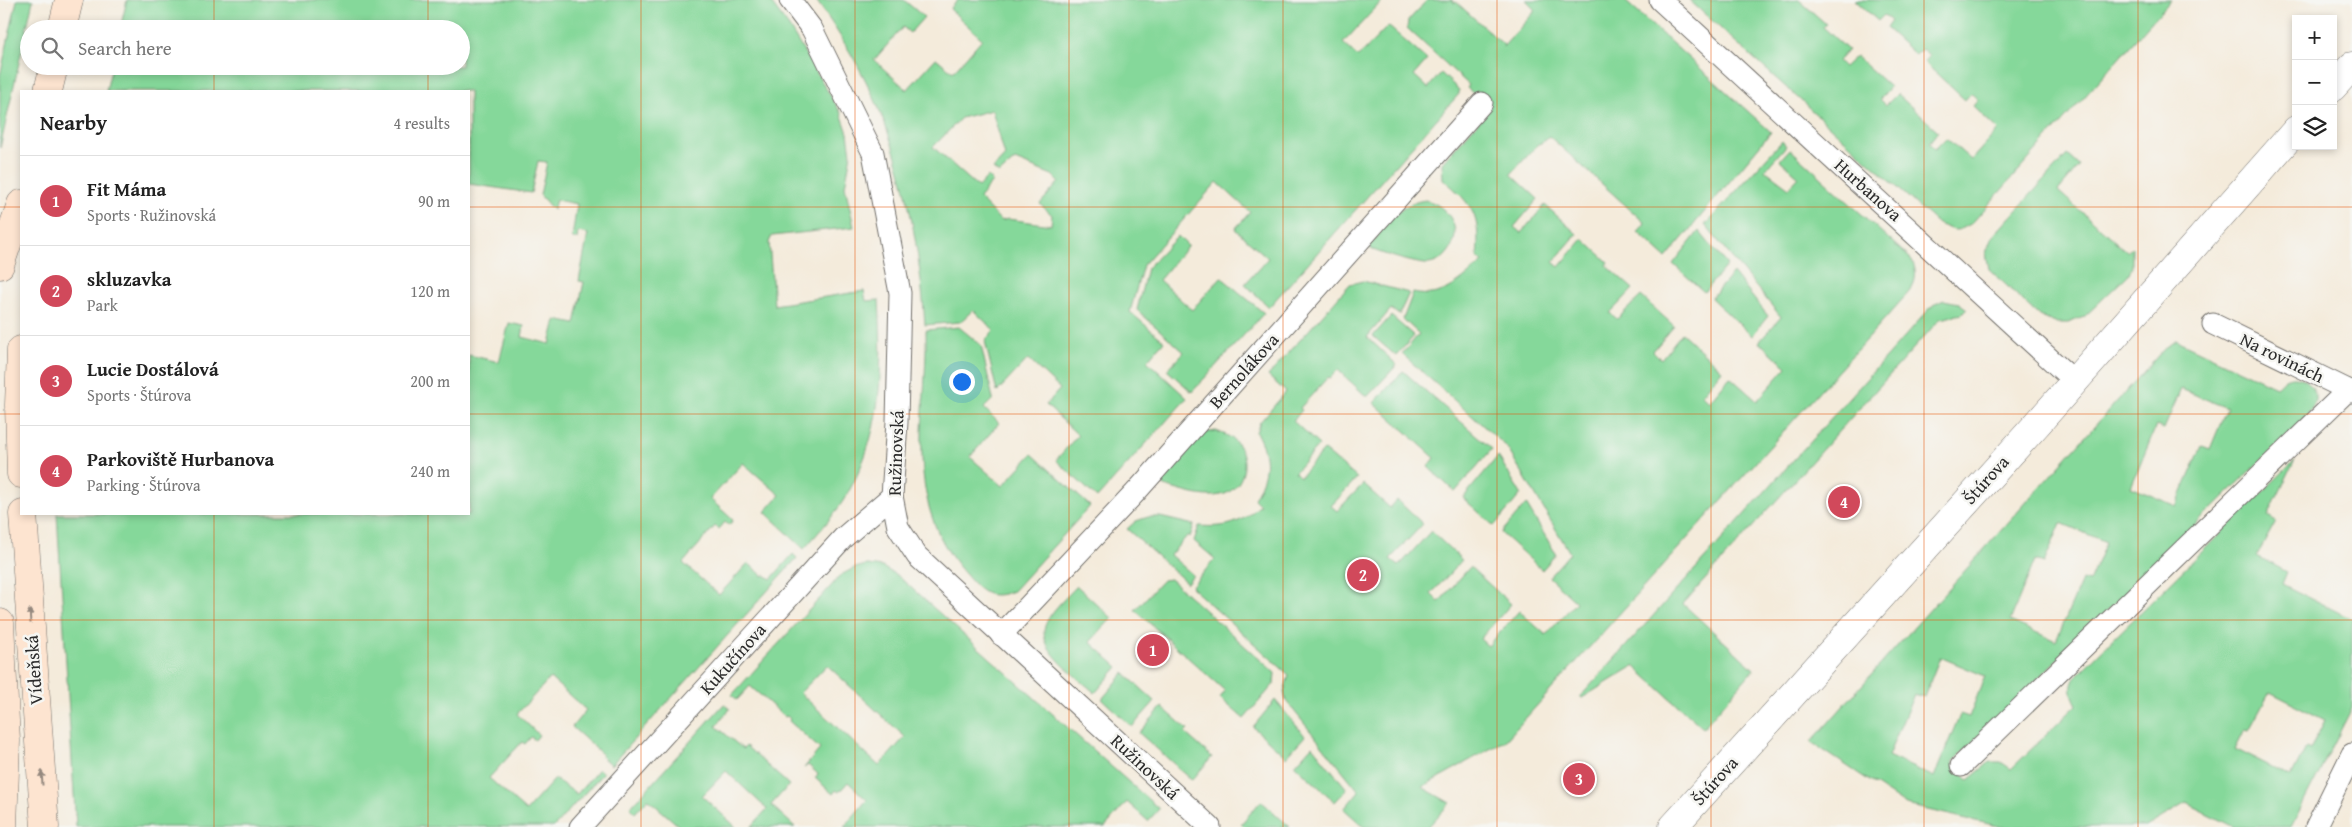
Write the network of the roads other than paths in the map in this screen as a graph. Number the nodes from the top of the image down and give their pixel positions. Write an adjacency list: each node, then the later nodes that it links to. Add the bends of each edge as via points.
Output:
1 (69, 0): 4 (main road)
2 (790, 0): 18 (street, Ružinovská, via 812,30 874,157 900,294 898,414)
3 (1660, 0): 15 (street, Hurbanova)
4 (64, 20)
5 (2352, 66): 7 (street)
6 (52, 75): 8 (main road)
7 (2337, 83)
8 (48, 90)
9 (1482, 103): 21 (street, Bernolákova, via 1112,518)
10 (2292, 135): 15 (street, Štúrova)
11 (20, 207): 12 (main road)
12 (0, 265)
13 (2213, 324): 16 (street, Na rovinách)
14 (20, 378): 17 (main road)
15 (2074, 382): 28 (street, Štúrova)
16 (2350, 391): 23 (street)
17 (20, 440)
18 (892, 496): 21 (street, Ružinovská, via 898,527 917,556); 26 (street, Kukučínova, via 843,538)
19 (23, 515): 25 (main road, Vídeňská, one-way to 19)
20 (0, 622): 24 (main road, Vídeňská, via 6,741)
21 (1002, 635): 27 (street, Ružinovská)
22 (2352, 754): 29 (street)
23 (1960, 766)
24 (3, 827)
25 (45, 827)
26 (580, 827)
27 (1210, 827)
28 (1673, 827)
29 (2316, 827)

